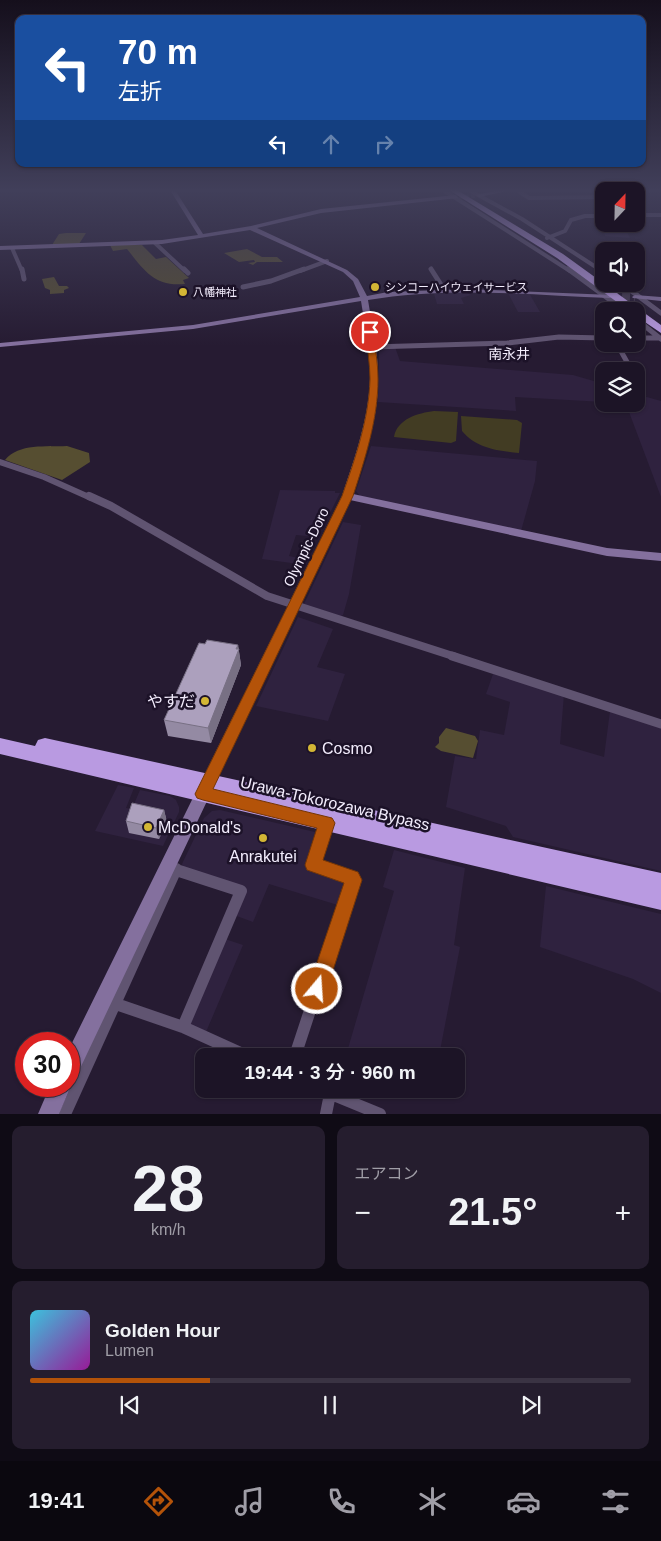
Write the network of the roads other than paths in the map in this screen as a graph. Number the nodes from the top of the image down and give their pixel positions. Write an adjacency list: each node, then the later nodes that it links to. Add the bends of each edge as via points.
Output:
1 (155, 242): 8 (street); 12 (street)
2 (281, 242): 9 (street)
3 (530, 242): 19 (street)
4 (536, 242): 27 (highway)
5 (546, 242): 13 (highway)
6 (555, 242): 10 (street)
7 (0, 248): 8 (street)
8 (12, 248): 14 (street)
9 (327, 261): 15 (street, via 271,281); 20 (street, via 356,280)
10 (595, 267)
11 (431, 269): 16 (street)
12 (188, 273)
13 (595, 274)
14 (24, 279)
15 (243, 287)
16 (446, 291): 19 (street); 20 (street)
17 (620, 292): 25 (highway)
18 (631, 292): 21 (street)
19 (607, 296): 23 (street)
20 (364, 297): 31 (street, via 193,327); 32 (street, Olympic-Doro)
21 (637, 297): 22 (street); 24 (street)
22 (661, 299)
23 (614, 302)
24 (661, 313)
25 (661, 322)
26 (645, 326): 30 (street)
27 (661, 330)
28 (595, 338): 32 (street)
29 (645, 338): 30 (street)
30 (661, 339)
31 (0, 345)
32 (372, 347): 34 (street, Olympic-Doro, via 372,403 359,461)
33 (0, 462): 36 (street, via 112,506 267,596)
34 (347, 496): 35 (street, via 607,552); 36 (street, Olympic-Doro)
35 (661, 557)
36 (295, 604): 37 (street); 40 (street, Olympic-Doro)
37 (661, 724)
38 (0, 735): 40 (highway, Urawa-Tokorozawa Bypass)
39 (0, 746): 40 (highway, Urawa-Tokorozawa Bypass)
40 (206, 787): 41 (highway, Urawa-Tokorozawa Bypass); 42 (street, Olympic-Doro); 43 (highway, Urawa-Tokorozawa Bypass)
41 (327, 823): 44 (highway, Urawa-Tokorozawa Bypass); 49 (street, via 313,865 353,880)
42 (172, 868): 45 (street); 46 (street, via 241,891); 47 (street, Olympic-Doro)
43 (661, 884)
44 (661, 899)
45 (116, 1004): 46 (street); 54 (street)
46 (183, 1027): 48 (street)
47 (80, 1048)
48 (229, 1048)
49 (298, 1048)
50 (56, 1097): 53 (street)
51 (325, 1098): 55 (street)
52 (341, 1098): 56 (street)
53 (48, 1114)
54 (65, 1114)
55 (326, 1114)
56 (380, 1114)

